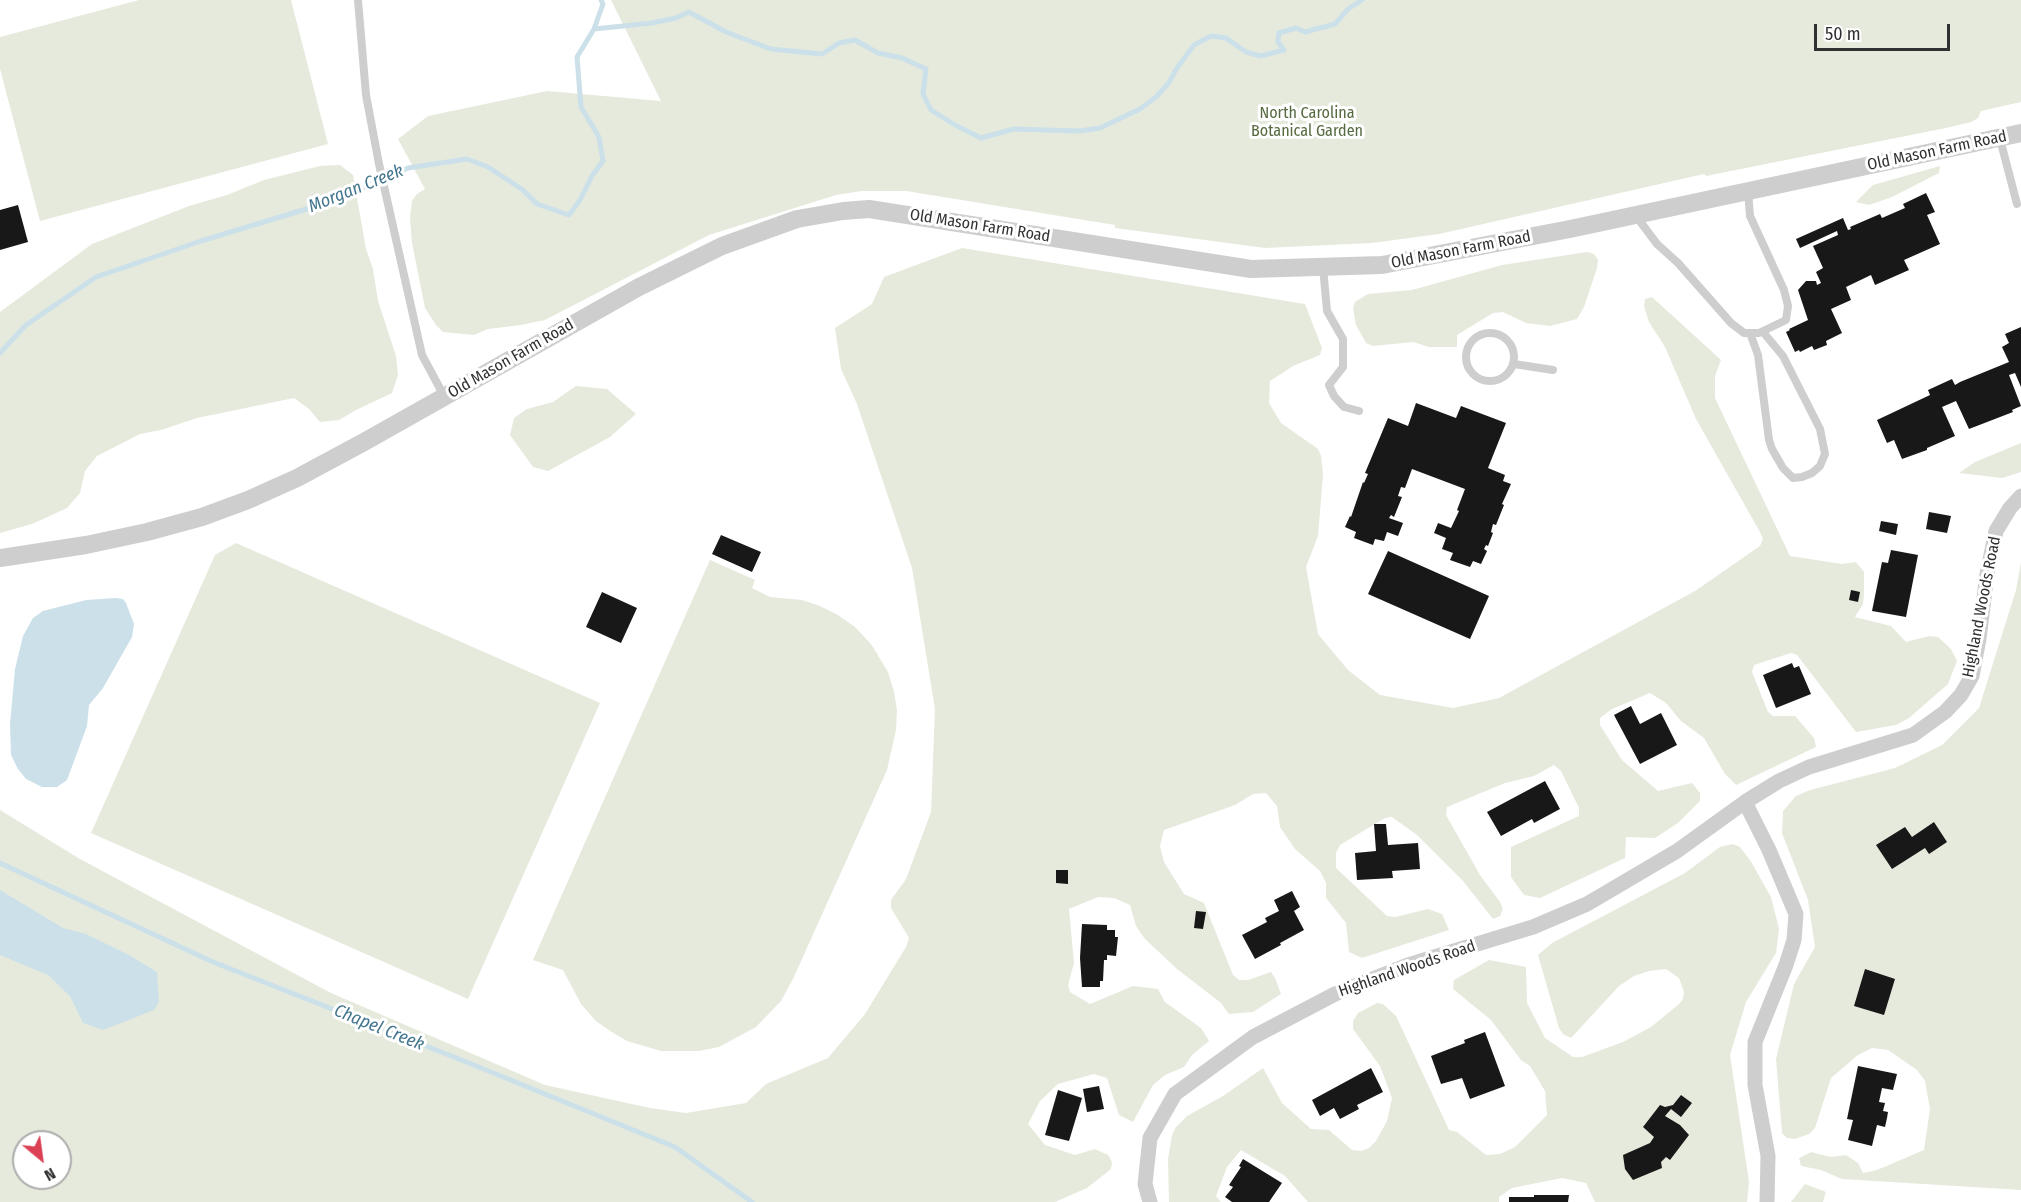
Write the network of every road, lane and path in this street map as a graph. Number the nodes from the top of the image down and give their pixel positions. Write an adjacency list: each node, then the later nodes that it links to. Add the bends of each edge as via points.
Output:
1 (358, 0): 12 (lane, via 366,95 379,164 422,355)
2 (2021, 133): 3 (street, Old Mason Farm Road)
3 (1999, 138): 4 (street, Old Mason Farm Road); 5 (lane)
4 (1748, 190): 6 (street, Old Mason Farm Road); 8 (lane, via 1750,216 1788,306 1786,320)
5 (2017, 204)
6 (1635, 214): 7 (street, Old Mason Farm Road, via 1382,266); 9 (lane, via 1718,310 1744,333)
7 (1323, 267): 12 (street, Old Mason Farm Road, via 1251,269 869,209 843,210 797,219 722,246 607,305); 13 (lane, via 1327,311 1343,339 1343,367 1329,385 1344,407)
8 (1763, 332): 9 (lane); 9 (lane, via 1783,356 1820,429 1826,454 1812,473 1793,478 1783,468 1769,440 1758,355)
9 (1750, 333)
10 (1514, 364): 10 (lane, via 1514,349 1498,333 1476,337 1467,350 1468,367 1480,379 1496,380); 11 (lane)
11 (1553, 370)
12 (445, 397): 15 (street, Old Mason Farm Road, via 297,478 211,514 86,545)
13 (1359, 411)
14 (2021, 496): 16 (street, Highland Woods Road, via 1996,531 1972,676 1961,695 1913,735 1809,767)
15 (0, 558)
16 (1745, 802): 17 (street, Highland Woods Road, via 1677,851 1587,904 1533,927 1408,965 1335,993 1254,1037 1175,1094 1150,1138 1145,1184); 18 (street, via 1796,914 1794,940 1786,965 1755,1042 1755,1085 1768,1156)
17 (1150, 1202)
18 (1767, 1202)

